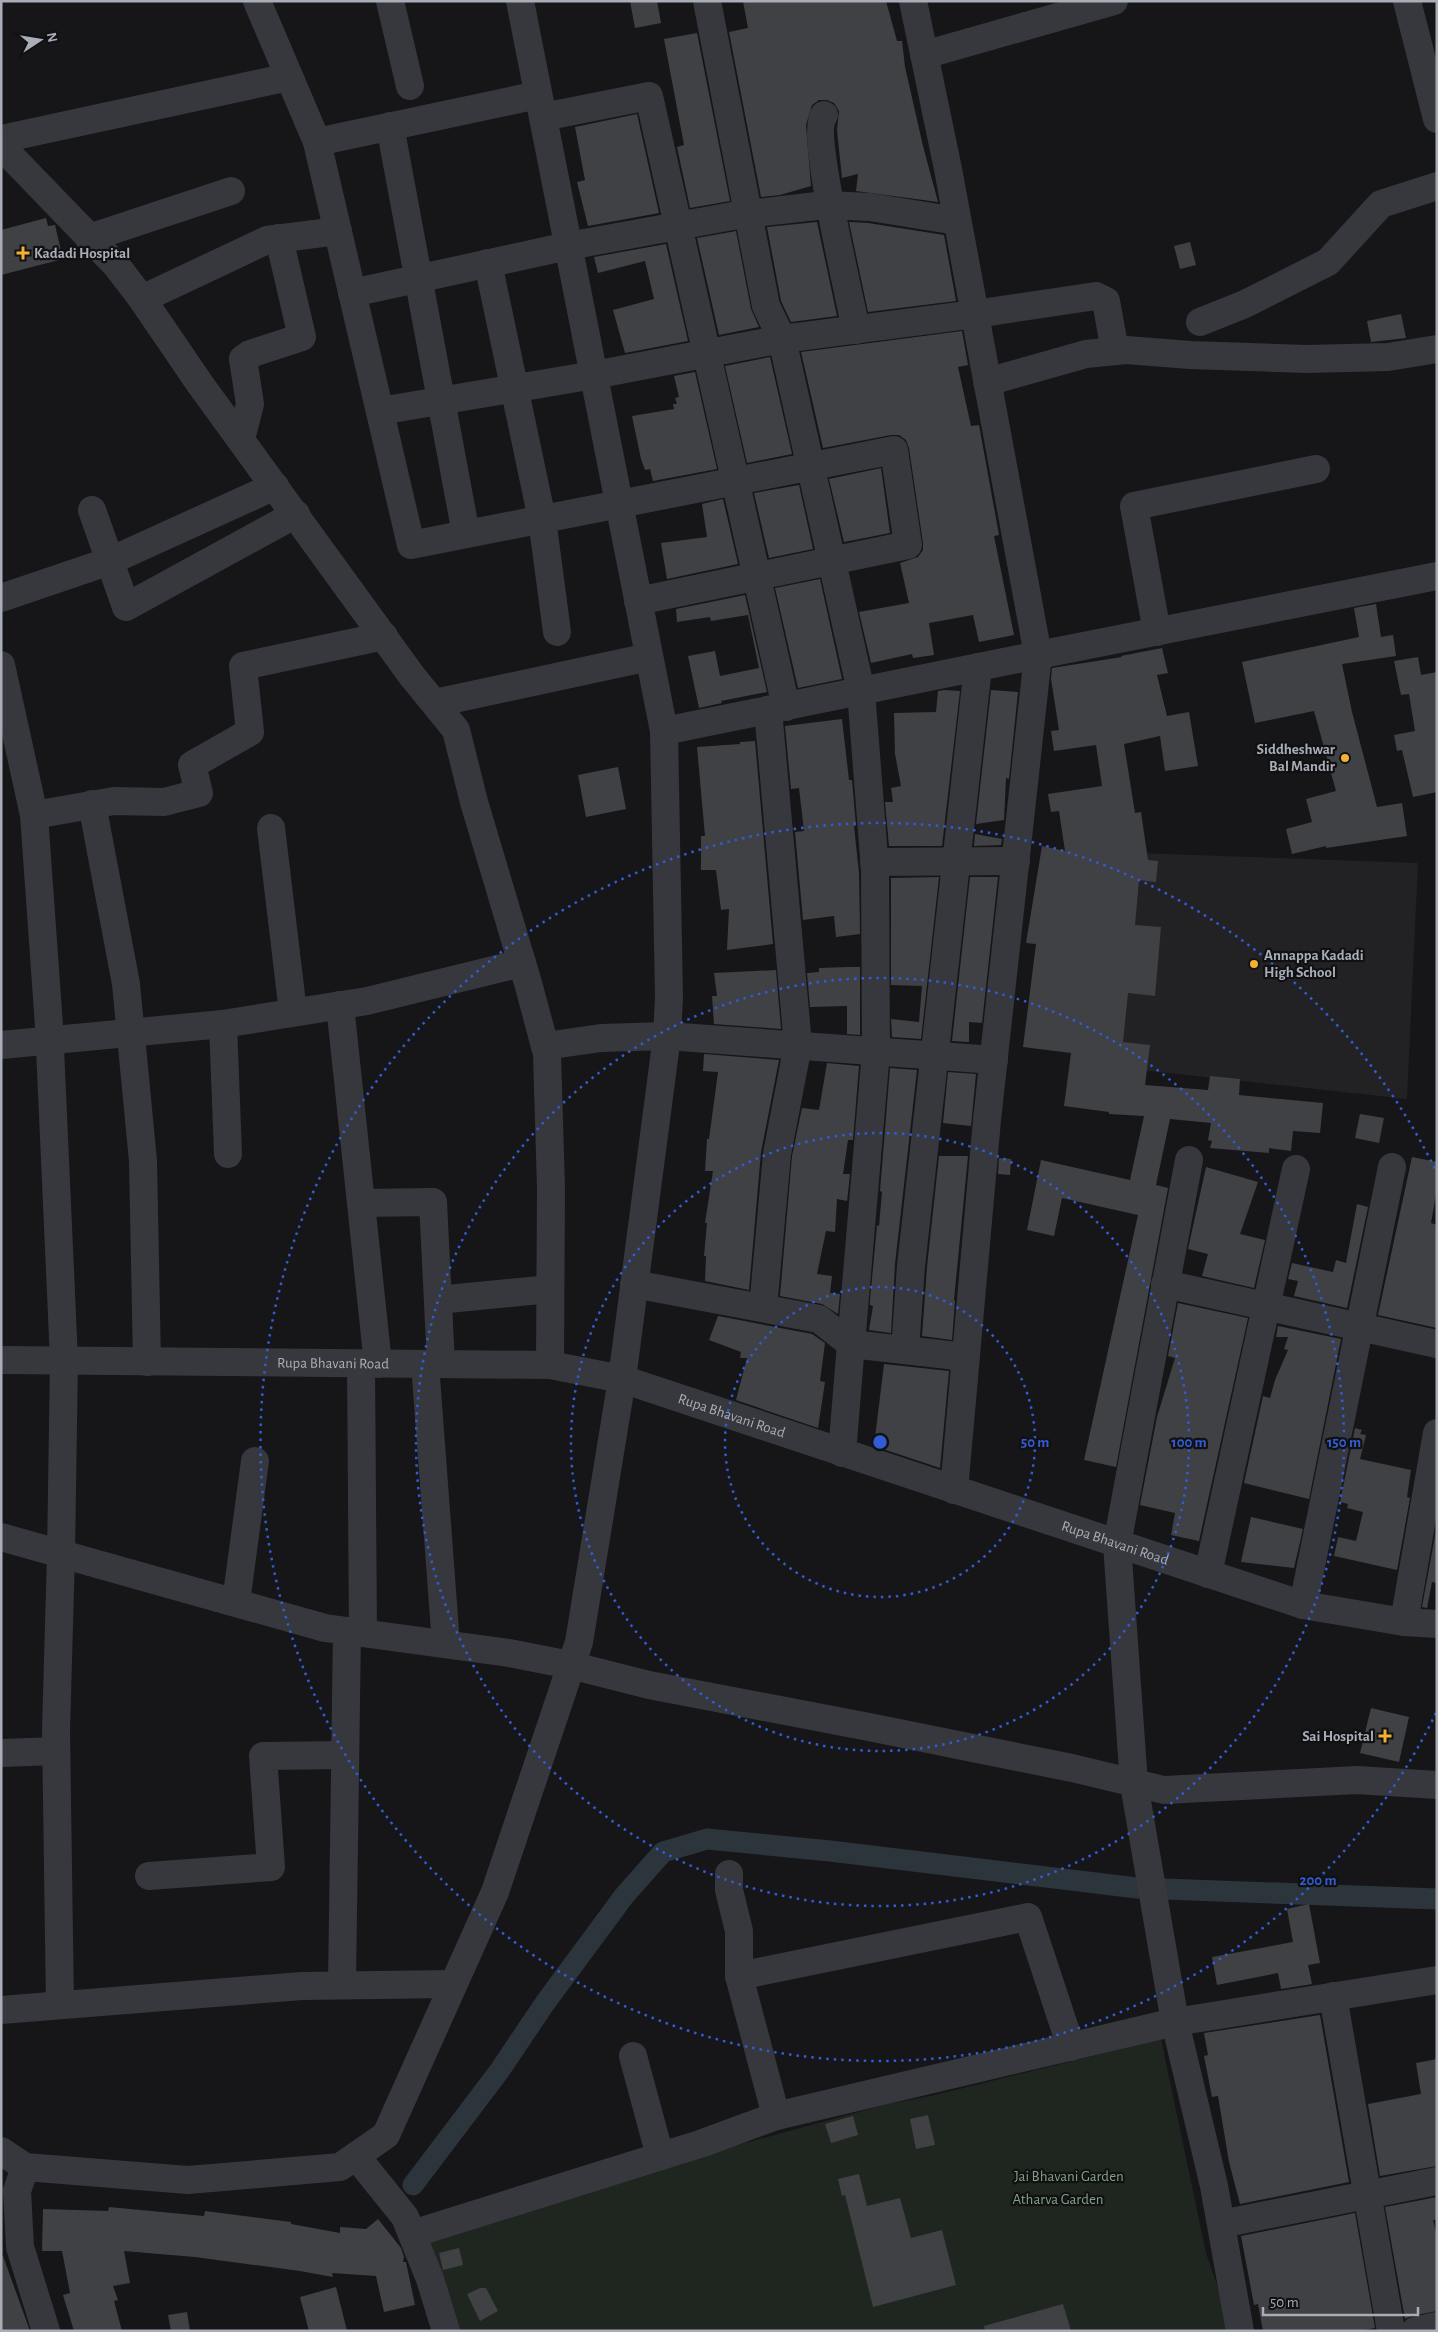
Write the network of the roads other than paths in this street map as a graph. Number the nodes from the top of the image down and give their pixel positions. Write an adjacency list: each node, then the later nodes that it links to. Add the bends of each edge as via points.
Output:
1 (257, 1): 10 (street)
2 (390, 1): 11 (street)
3 (520, 1): 12 (street)
4 (707, 1): 22 (street)
5 (913, 1): 8 (street)
6 (1114, 1): 8 (street)
7 (1408, 1): 9 (street)
8 (924, 55): 23 (street)
9 (1430, 58): 14 (street)
10 (289, 77): 16 (street); 17 (street)
11 (410, 86)
12 (541, 106): 15 (street); 24 (street, via 649,96); 28 (street)
13 (824, 115): 21 (street, via 820,124 822,160)
14 (1437, 119)
15 (390, 126): 17 (street); 30 (street)
16 (1, 139)
17 (317, 142): 25 (street)
18 (1, 146): 26 (street)
19 (1437, 186): 34 (street, via 1382,204 1328,262 1245,304)
20 (231, 191): 26 (street)
21 (831, 205): 22 (street); 23 (street, via 870,207); 35 (street)
22 (749, 214): 24 (street); 36 (street, via 766,306)
23 (957, 221): 33 (street)
24 (679, 226): 28 (street); 39 (street)
25 (338, 231): 27 (street); 31 (street)
26 (89, 238): 32 (street, via 116,265)
27 (279, 238): 32 (street, via 267,240); 45 (street, via 302,336 243,359 250,404)
28 (568, 246): 29 (street); 40 (street)
29 (488, 263): 30 (street); 42 (street)
30 (419, 278): 31 (street); 43 (street)
31 (352, 293): 44 (street)
32 (142, 299): 45 (street)
33 (975, 314): 35 (street); 38 (street, via 1096,296 1106,301); 41 (street)
34 (1200, 322)
35 (856, 330): 36 (street)
36 (782, 339): 39 (street); 46 (street)
37 (1437, 349): 38 (street, via 1388,357 1306,359)
38 (1115, 351): 41 (street, via 1086,354)
39 (707, 354): 40 (street); 48 (street)
40 (594, 375): 42 (street); 50 (street)
41 (987, 382): 64 (street)
42 (514, 388): 43 (street); 53 (street)
43 (441, 401): 44 (street); 54 (street)
44 (380, 411): 54 (street, via 411,545)
45 (241, 439): 49 (street)
46 (810, 466): 48 (street); 56 (street); 56 (street, via 894,450 908,545)
47 (1316, 469): 62 (street, via 1134,506)
48 (735, 481): 50 (street); 57 (street)
49 (275, 486): 52 (street); 55 (street)
50 (619, 503): 53 (street); 60 (street)
51 (92, 510): 55 (street)
52 (296, 514): 55 (street, via 126,607); 63 (street)
53 (542, 518): 54 (street); 61 (street)
54 (466, 534)
55 (110, 561): 59 (street)
56 (832, 561): 57 (street); 68 (street)
57 (757, 576): 60 (street); 70 (street)
58 (1437, 576): 62 (street)
59 (1, 598)
60 (638, 601): 65 (street)
61 (557, 632)
62 (1157, 632): 64 (street)
63 (384, 636): 69 (street); 72 (street, via 243,666 250,732 192,765 199,793 164,802)
64 (1038, 655): 67 (street); 75 (street)
65 (650, 657): 69 (street); 71 (street)
66 (1, 665): 73 (street)
67 (978, 667): 68 (street); 77 (street)
68 (861, 691): 70 (street); 76 (street)
69 (435, 704): 78 (street, via 456,730)
70 (777, 708): 71 (street); 86 (street)
71 (664, 732): 83 (street)
72 (92, 804): 73 (street); 82 (street, via 126,984)
73 (34, 815): 84 (street)
74 (271, 828): 80 (street)
75 (1016, 861): 77 (street); 90 (street)
76 (874, 862): 77 (street); 88 (street)
77 (956, 862): 89 (street)
78 (522, 963): 79 (street); 87 (street)
79 (340, 1005): 80 (street); 95 (street)
80 (293, 1012): 81 (street)
81 (223, 1024): 82 (street); 91 (street)
82 (131, 1033): 84 (street); 109 (street, via 143,1161)
83 (667, 1036): 86 (street); 87 (street, via 601,1038); 96 (street)
84 (50, 1041): 85 (street); 108 (street)
85 (1, 1045)
86 (798, 1045): 88 (street); 101 (street, via 777,1154)
87 (545, 1046): 98 (street, via 551,1188)
88 (876, 1051): 89 (street); 103 (street)
89 (936, 1055): 90 (street); 105 (street, via 911,1266)
90 (994, 1060): 106 (street)
91 (228, 1154)
92 (1189, 1160): 97 (street)
93 (1392, 1167): 102 (street)
94 (1296, 1169): 100 (street)
95 (361, 1203): 99 (street, via 433,1202); 110 (street)
96 (634, 1284): 101 (street); 113 (street)
97 (1166, 1284): 100 (street); 120 (street)
98 (550, 1289): 99 (street); 112 (street)
99 (438, 1300): 111 (street)
100 (1266, 1306): 102 (street); 122 (street)
101 (763, 1308): 103 (street, via 819,1319)
102 (1360, 1327): 104 (street); 124 (street)
103 (851, 1344): 105 (street); 115 (street)
104 (1437, 1344)
105 (905, 1350): 106 (street)
106 (966, 1357): 118 (street)
107 (1, 1360): 108 (street, Rupa Bhavani Road)
108 (64, 1360): 109 (street, Rupa Bhavani Road); 121 (street)
109 (147, 1362): 110 (street, Rupa Bhavani Road)
110 (370, 1364): 111 (street, Rupa Bhavani Road); 127 (street)
111 (433, 1364): 112 (street, Rupa Bhavani Road); 128 (street)
112 (550, 1365): 113 (street, Rupa Bhavani Road)
113 (622, 1379): 115 (street, Rupa Bhavani Road); 129 (street, via 579,1642)
114 (1437, 1432): 117 (street)
115 (842, 1453): 118 (street, Rupa Bhavani Road)
116 (255, 1461): 123 (street)
117 (1433, 1467): 125 (street)
118 (954, 1490): 120 (street, Rupa Bhavani Road)
119 (1, 1537): 121 (street)
120 (1117, 1544): 122 (street, Rupa Bhavani Road); 133 (street)
121 (61, 1554): 123 (street); 130 (street)
122 (1208, 1574): 124 (street, Rupa Bhavani Road)
123 (236, 1602): 127 (street, via 325,1628)
124 (1303, 1604): 125 (street, Rupa Bhavani Road)
125 (1404, 1622): 126 (street, Rupa Bhavani Road)
126 (1437, 1624)
127 (355, 1632): 128 (street); 132 (street)
128 (446, 1644): 129 (street)
129 (570, 1665): 133 (street, via 649,1685 870,1726); 139 (street, via 495,1892)
130 (56, 1752): 131 (street); 142 (street)
131 (1, 1753)
132 (345, 1755): 136 (street, via 263,1756 271,1867); 140 (street)
133 (1134, 1784): 134 (street, via 1164,1790 1356,1780); 144 (street)
134 (1437, 1785)
135 (729, 1874): 137 (street, via 728,1890 739,1932)
136 (150, 1876)
137 (739, 1976): 145 (street, via 1028,1917); 147 (street)
138 (1437, 1980): 141 (street)
139 (452, 1984): 140 (street); 149 (street, via 386,2135)
140 (342, 1985): 142 (street)
141 (1333, 1996): 144 (street); 153 (street)
142 (60, 2005): 143 (street)
143 (1, 2010)
144 (1176, 2022): 145 (street); 154 (street)
145 (1071, 2047): 147 (street)
146 (633, 2056): 150 (street)
147 (776, 2116): 150 (street)
148 (1, 2151): 151 (street)
149 (356, 2156): 151 (street, via 340,2167 188,2180); 155 (street, via 405,2217)
150 (660, 2156): 155 (street)
151 (25, 2167): 156 (street, via 17,2191)
152 (1437, 2181): 153 (street)
153 (1367, 2195): 154 (street); 161 (street)
154 (1220, 2224): 160 (street)
155 (412, 2234): 159 (street)
156 (10, 2239): 158 (street, via 20,2247)
157 (1437, 2326): 162 (street)
158 (46, 2331)
159 (446, 2331)
160 (1240, 2331)
161 (1391, 2331)
162 (1415, 2331)

